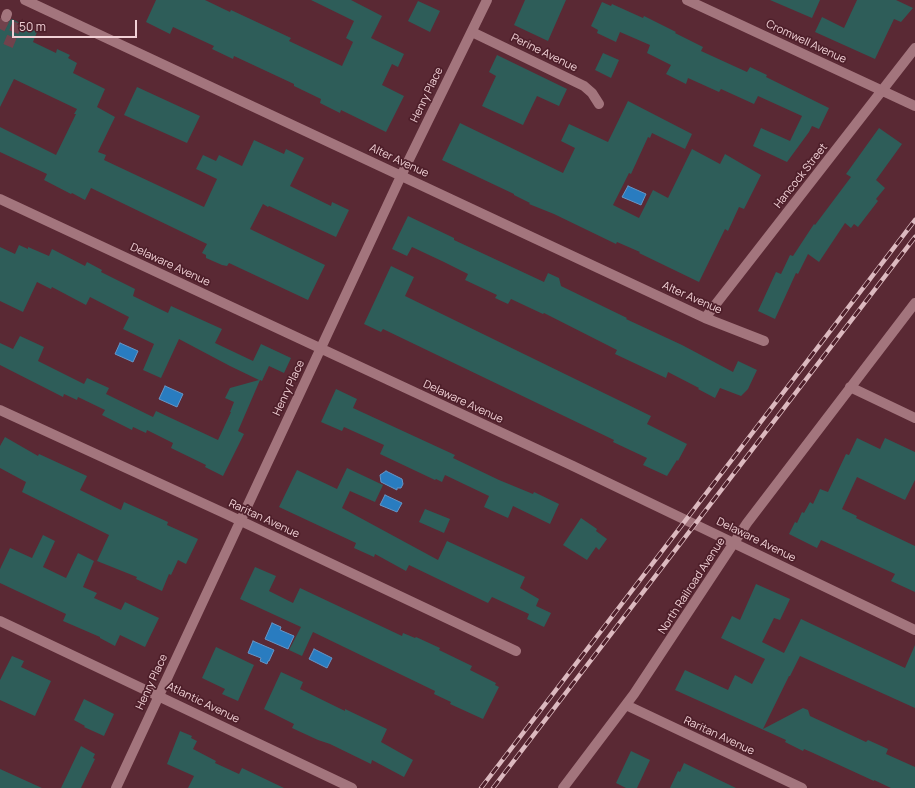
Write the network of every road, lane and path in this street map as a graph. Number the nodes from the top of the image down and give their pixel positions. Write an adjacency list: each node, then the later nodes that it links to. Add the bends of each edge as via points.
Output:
1 (25, 0): 9 (street, Alter Avenue)
2 (487, 0): 4 (street, Henry Place)
3 (687, 0): 6 (street, Cromwell Avenue)
4 (472, 32): 7 (street, Perine Avenue, via 584,86 592,93); 9 (street, Henry Place)
5 (915, 48): 6 (street, Hancock Street)
6 (882, 91): 8 (street, Cromwell Avenue); 12 (street, Hancock Street)
7 (598, 104)
8 (915, 106)
9 (401, 176): 12 (street, Alter Avenue); 14 (street, Henry Place)
10 (0, 199): 14 (street, Delaware Avenue)
11 (915, 303): 15 (street, North Railroad Avenue)
12 (705, 318): 13 (street, Alter Avenue)
13 (764, 341)
14 (321, 348): 18 (street, Henry Place); 19 (street, Delaware Avenue)
15 (850, 387): 17 (street); 19 (street, North Railroad Avenue)
16 (0, 410): 18 (street, Raritan Avenue)
17 (915, 418)
18 (240, 521): 22 (street, Raritan Avenue); 23 (street, Henry Place)
19 (734, 543): 21 (street, Delaware Avenue); 24 (street, North Railroad Avenue)
20 (0, 621): 23 (street, Atlantic Avenue)
21 (915, 630)
22 (516, 651)
23 (159, 695): 25 (street, Henry Place); 26 (street, Atlantic Avenue)
24 (626, 705): 27 (street, North Railroad Avenue); 28 (street, Raritan Avenue)
25 (116, 788)
26 (352, 788)
27 (563, 788)
28 (802, 788)

